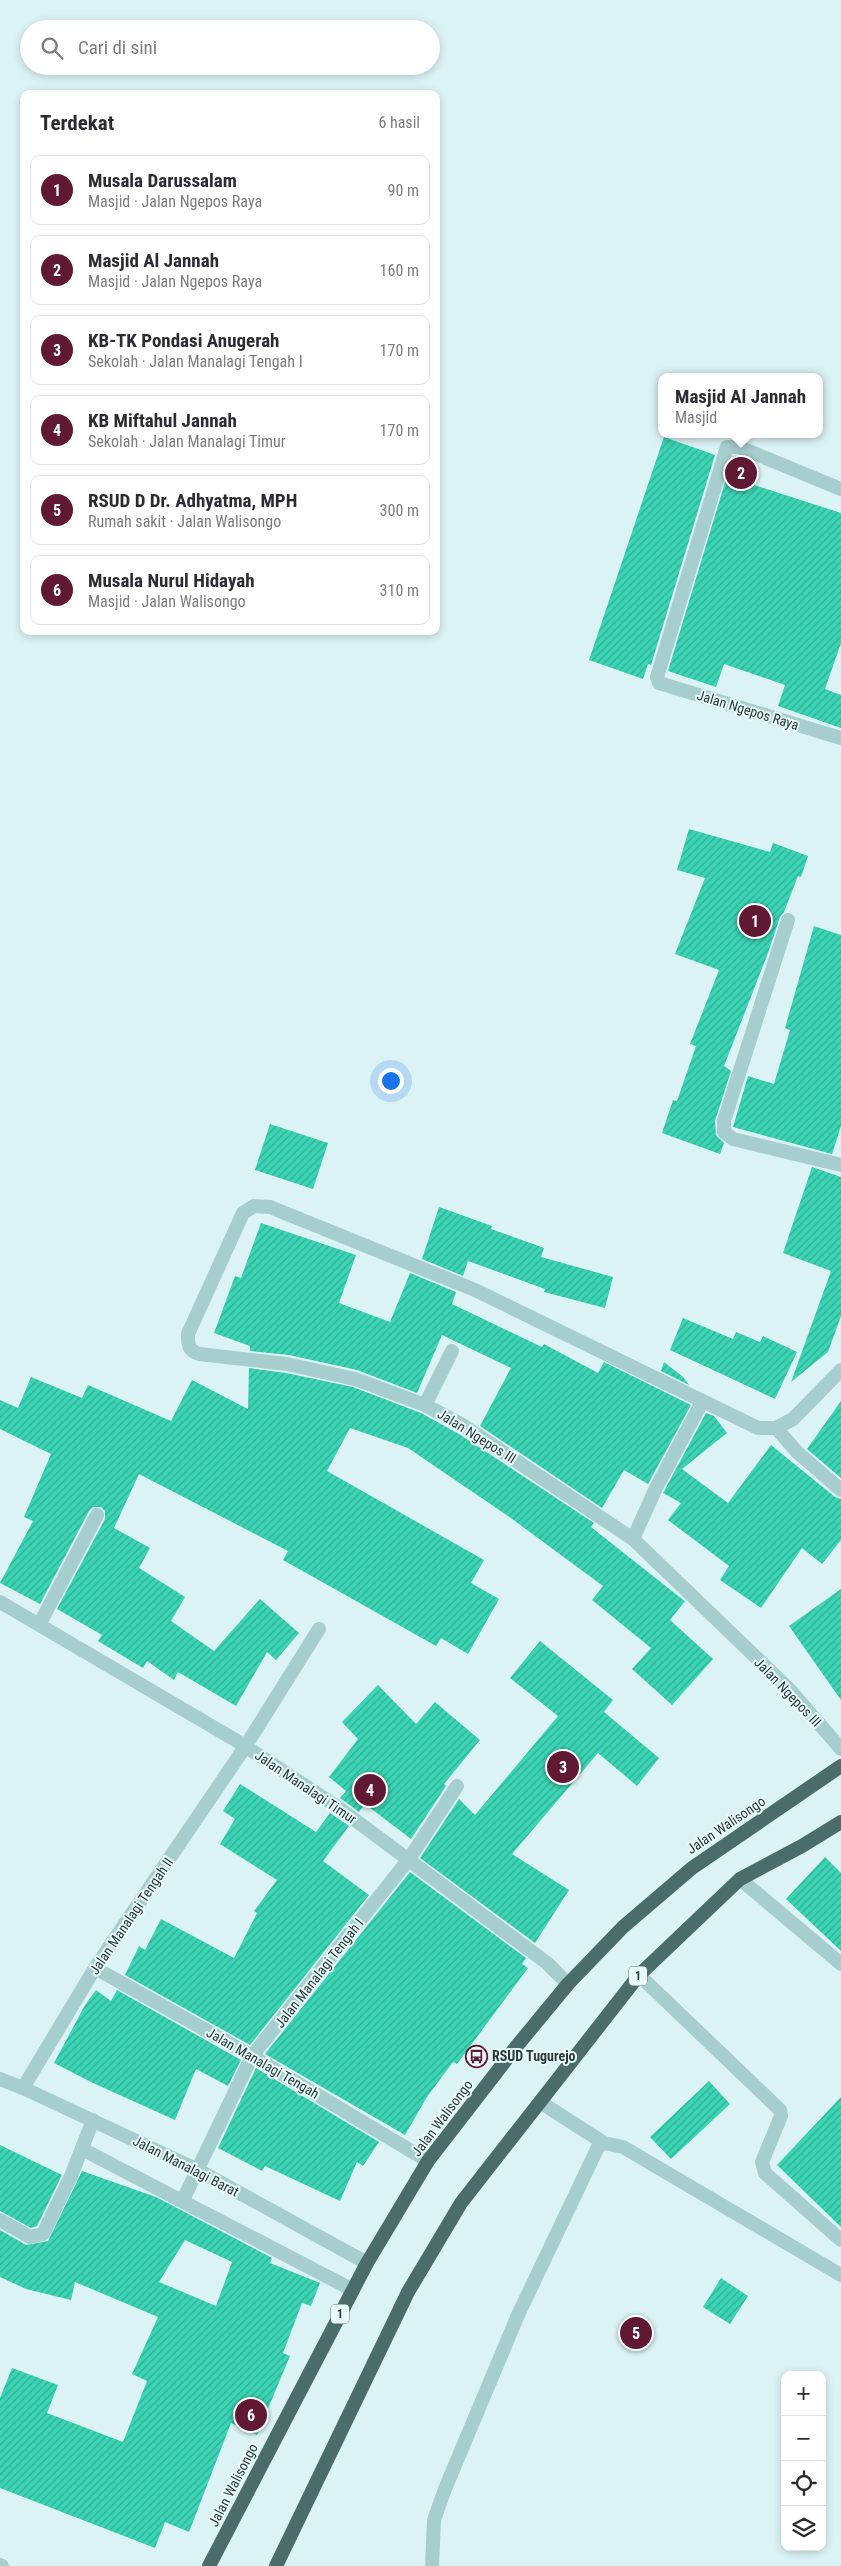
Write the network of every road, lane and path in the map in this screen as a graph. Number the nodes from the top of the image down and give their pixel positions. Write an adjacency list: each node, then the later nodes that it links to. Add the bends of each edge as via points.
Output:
1 (841, 489): 2 (street, Jalan Ngepos Raya, via 739,447 727,447 657,681)
2 (841, 738)
3 (788, 920): 4 (street, via 724,1121 724,1132 733,1139)
4 (841, 1165)
5 (452, 1351): 8 (street)
6 (841, 1370): 9 (street, via 793,1419)
7 (702, 1402): 8 (street, Jalan Ngepos III, via 476,1290 270,1207 254,1206 243,1213 188,1334 188,1347 199,1354 322,1370); 9 (street, via 758,1428); 12 (street)
8 (425, 1405): 12 (street, Jalan Ngepos III, via 464,1426)
9 (776, 1428): 10 (street, via 798,1453)
10 (841, 1490)
11 (97, 1515): 14 (street)
12 (633, 1539): 17 (street, Jalan Ngepos III, via 790,1690)
13 (0, 1602): 14 (street, Jalan Manalagi Timur)
14 (39, 1625): 16 (street, Jalan Manalagi Timur)
15 (319, 1629): 16 (street, Jalan Manalagi Tengah II)
16 (245, 1747): 21 (street, Jalan Manalagi Timur, via 339,1808); 24 (street, Jalan Manalagi Tengah II)
17 (841, 1749)
18 (841, 1766): 26 (highway, Jalan Walisongo / 1, via 692,1868 623,1927)
19 (457, 1786): 21 (street, Jalan Manalagi Tengah I)
20 (841, 1822): 22 (highway, 1)
21 (408, 1859): 26 (street, Jalan Manalagi Timur, via 547,1963); 27 (street, Jalan Manalagi Tengah I)
22 (740, 1879): 23 (street); 25 (highway, 1)
23 (841, 1964)
24 (95, 1968): 27 (street, Jalan Manalagi Tengah); 29 (street, Jalan Manalagi Tengah II)
25 (639, 1975): 30 (highway, 1); 38 (street, via 780,2110 762,2167)
26 (568, 1984): 34 (highway, Jalan Walisongo / 1)
27 (252, 2056): 34 (street, Jalan Manalagi Tengah); 35 (street, Jalan Manalagi Tengah I)
28 (0, 2079): 29 (street, Jalan Manalagi Barat)
29 (23, 2088): 31 (street, Jalan Manalagi Barat)
30 (540, 2102): 32 (street); 43 (highway, 1, via 461,2203 408,2292)
31 (93, 2120): 33 (street); 35 (street, Jalan Manalagi Barat)
32 (604, 2143): 40 (street, via 623,2148); 44 (street, via 594,2152 518,2315 445,2489 434,2520)
33 (82, 2149): 36 (street); 37 (street, via 43,2234 30,2237)
34 (428, 2161): 39 (highway, Jalan Walisongo / 1)
35 (196, 2169): 36 (street, Jalan Manalagi Tengah I); 39 (street, Jalan Manalagi Barat)
36 (183, 2200): 41 (street)
37 (0, 2220)
38 (841, 2240)
39 (367, 2263): 41 (highway, Jalan Walisongo / 1)
40 (841, 2275)
41 (353, 2290): 42 (highway, Jalan Walisongo / 1)
42 (209, 2566)
43 (276, 2566)
44 (432, 2566)

